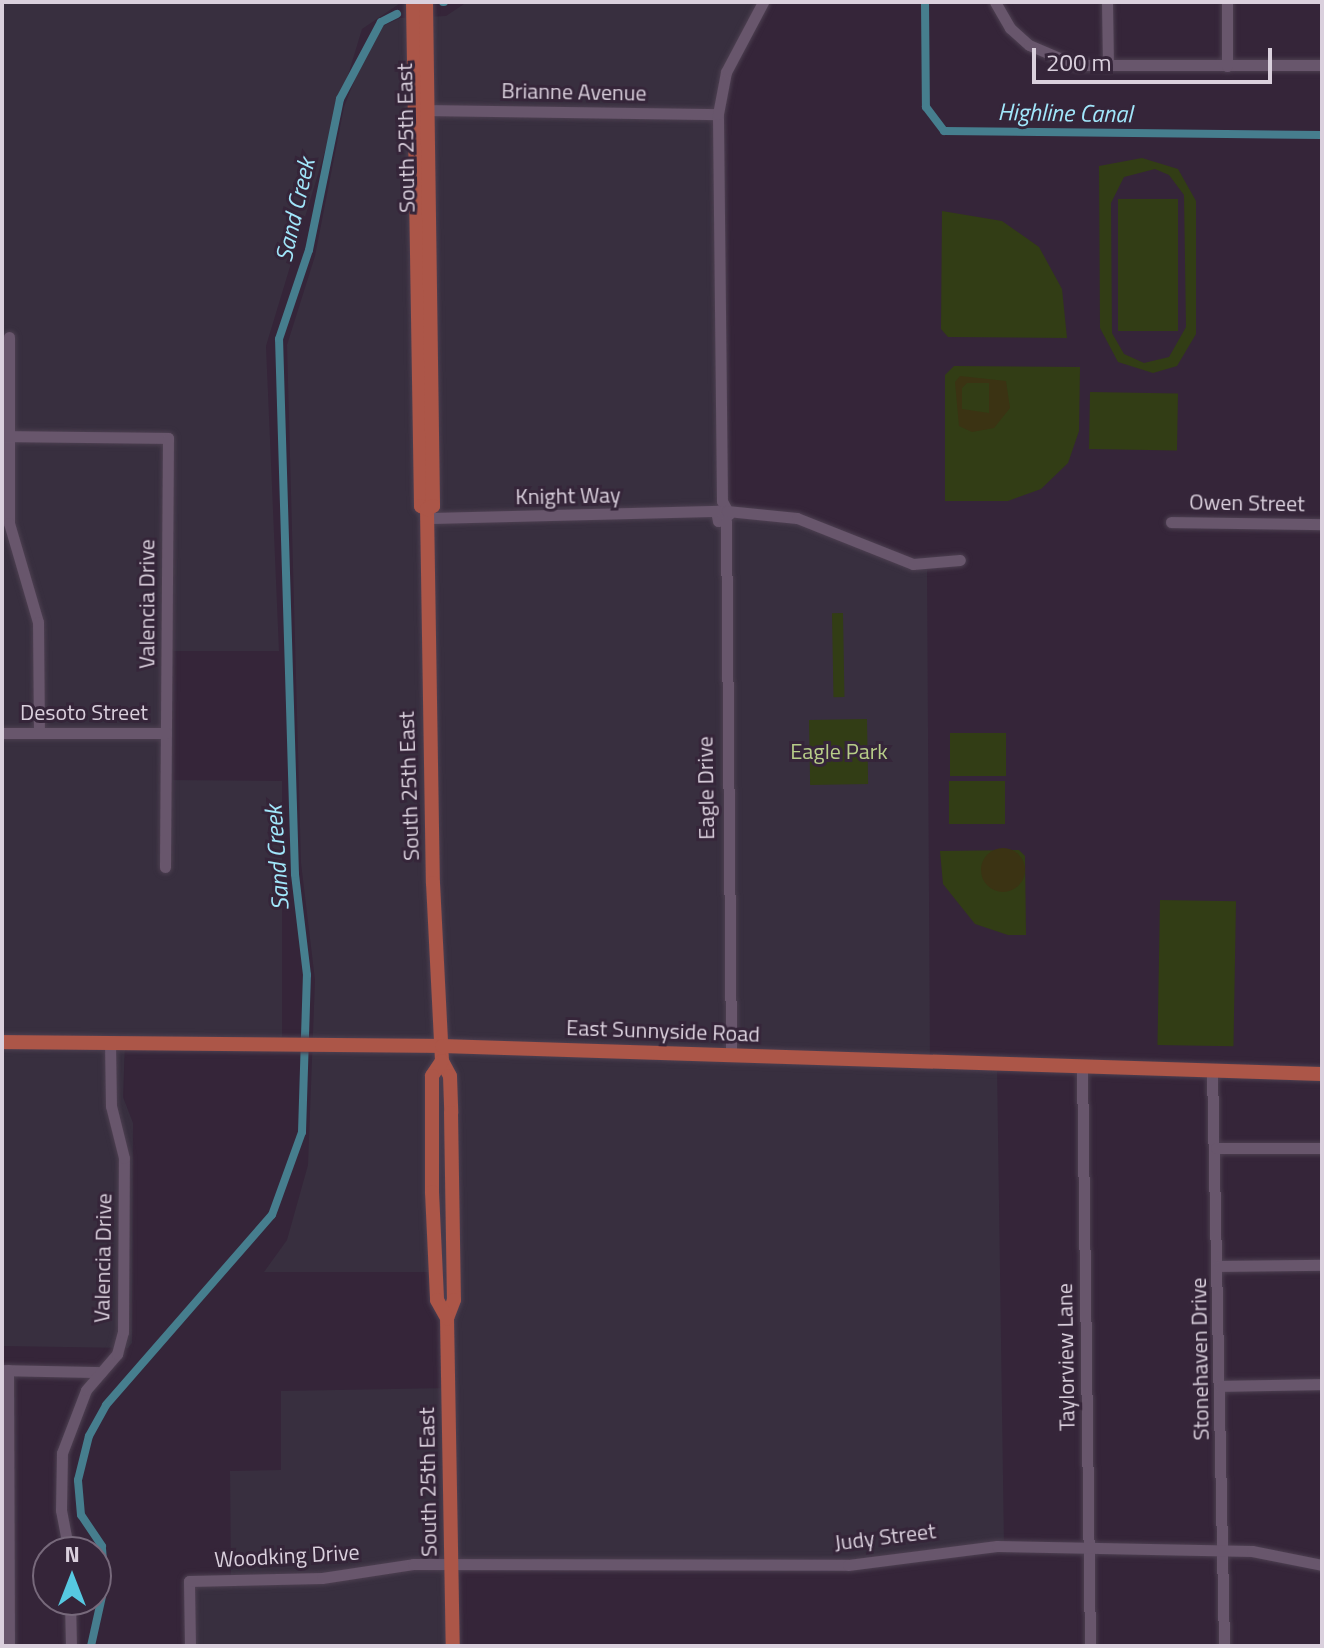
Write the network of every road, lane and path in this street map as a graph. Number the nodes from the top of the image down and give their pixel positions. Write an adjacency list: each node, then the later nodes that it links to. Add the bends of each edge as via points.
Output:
1 (413, 2): 12 (main road, South 25th East)
2 (426, 2): 10 (main road, South 25th East)
3 (763, 2): 11 (street, Eagle Drive, via 726,72)
4 (995, 2): 8 (street, via 1010,28 1046,56)
5 (1107, 2): 8 (street)
6 (1227, 2): 9 (street)
7 (1322, 65): 9 (street)
8 (1108, 66): 9 (street)
9 (1227, 66)
10 (428, 110): 11 (street, Brianne Avenue); 13 (main road, South 25th East)
11 (718, 114): 18 (street, Eagle Drive)
12 (414, 145): 13 (main road, via 422,147); 14 (main road, South 25th East)
13 (429, 175): 14 (main road, South 25th East)
14 (424, 318): 17 (main road, South 25th East, via 433,506)
15 (9, 337): 16 (street)
16 (5, 436): 23 (street, via 10,538 38,622); 24 (street, Valencia Drive, via 168,438)
17 (427, 514): 18 (street, Knight Way); 28 (main road, South 25th East)
18 (722, 514): 21 (street, Knight Way, via 797,518 913,564); 29 (street, Eagle Drive)
19 (1171, 522): 20 (street, Owen Street)
20 (1322, 524)
21 (960, 560)
22 (2, 733): 23 (street, Desoto Street)
23 (39, 733): 24 (street, Desoto Street)
24 (166, 733): 25 (street, Valencia Drive)
25 (165, 867)
26 (2, 1042): 27 (main road, East Sunnyside Road)
27 (110, 1043): 28 (main road, East Sunnyside Road, via 312,1044); 39 (street, Valencia Drive, via 111,1106 124,1158 123,1332 117,1354)
28 (442, 1054): 29 (main road, East Sunnyside Road); 37 (main road, South 25th East, via 450,1076 453,1200 454,1300); 37 (main road, South 25th East, via 432,1076 432,1192 437,1300)
29 (731, 1055): 30 (main road, East Sunnyside Road)
30 (1082, 1067): 31 (main road, East Sunnyside Road); 43 (street, Taylorview Lane)
31 (1212, 1071): 32 (main road, East Sunnyside Road); 33 (street, Stonehaven Drive)
32 (1322, 1074)
33 (1216, 1148): 34 (street); 36 (street, Stonehaven Drive)
34 (1322, 1148)
35 (1322, 1265): 36 (street)
36 (1219, 1266): 41 (street, Stonehaven Drive)
37 (447, 1318): 45 (main road, South 25th East)
38 (5, 1370): 39 (street); 48 (street)
39 (101, 1372): 42 (street, Valencia Drive, via 86,1390 62,1453)
40 (1322, 1384): 41 (street)
41 (1220, 1386): 44 (street, Stonehaven Drive)
42 (66, 1536)
43 (1089, 1547): 44 (street, Judy Street); 45 (street, Judy Street, via 972,1547 848,1565); 52 (street, Taylorview Lane)
44 (1223, 1550): 46 (street, Judy Street); 53 (street, Stonehaven Drive)
45 (452, 1564): 50 (street, Woodking Drive, via 393,1566 322,1578 189,1581); 51 (main road, South 25th East)
46 (1322, 1565)
47 (70, 1616): 49 (street)
48 (9, 1646)
49 (71, 1646)
50 (190, 1646)
51 (453, 1646)
52 (1090, 1646)
53 (1224, 1646)

